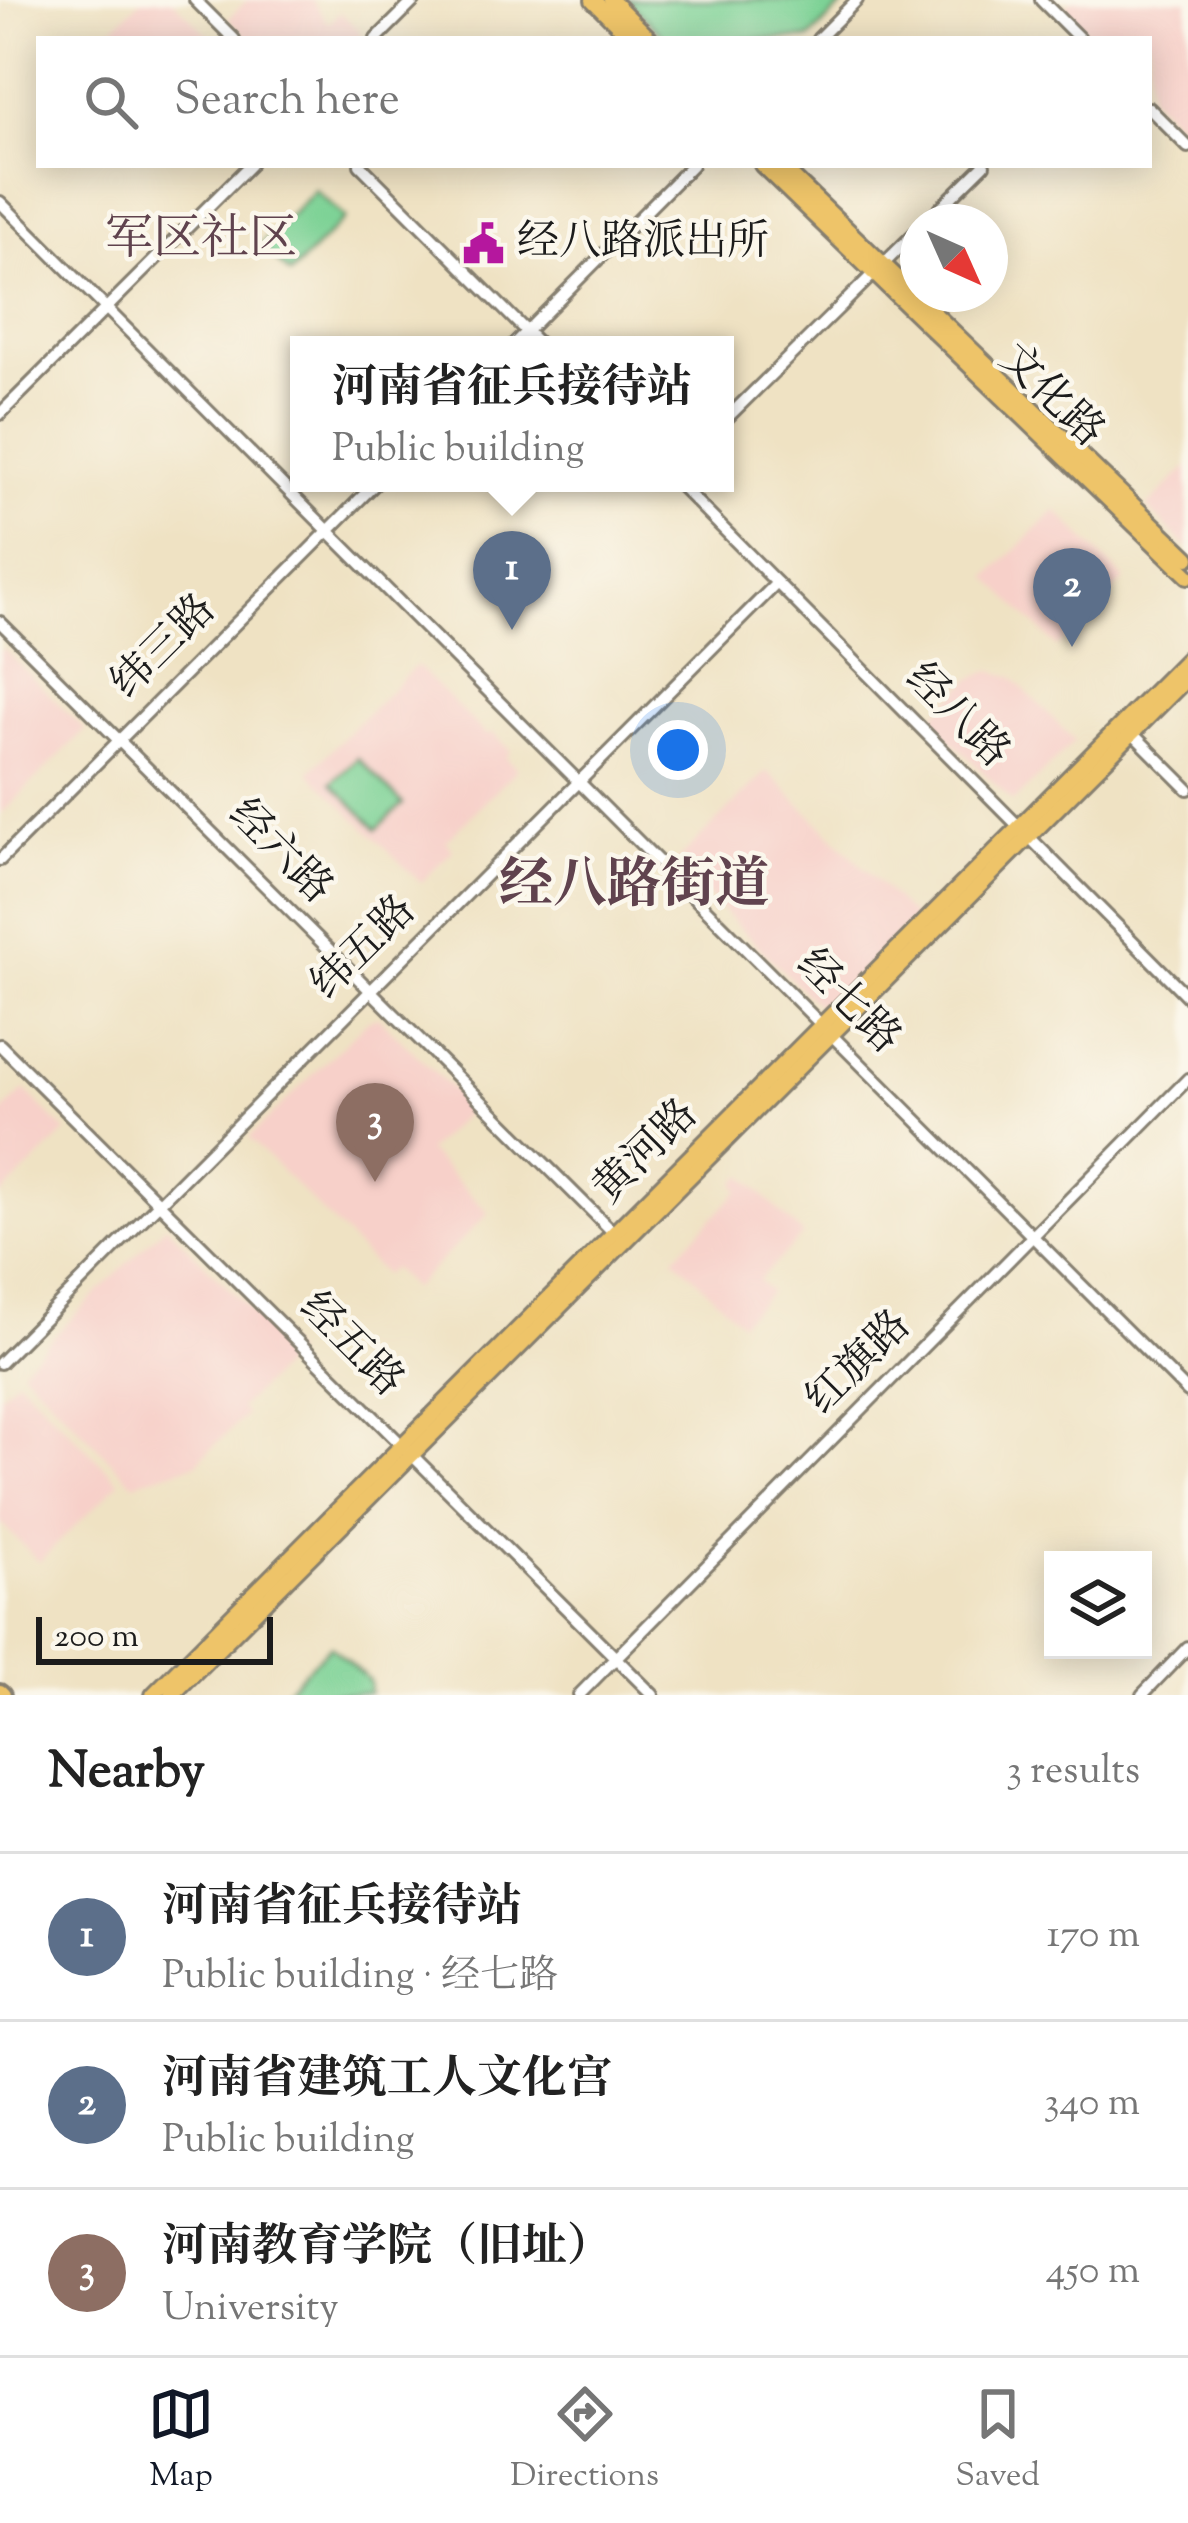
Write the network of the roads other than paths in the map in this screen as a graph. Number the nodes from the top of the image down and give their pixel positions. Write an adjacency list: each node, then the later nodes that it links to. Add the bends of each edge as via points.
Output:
1 (196, 0): 7 (street)
2 (416, 0): 8 (street)
3 (593, 0): 9 (main road)
4 (611, 0): 10 (main road)
5 (857, 0): 11 (street)
6 (1041, 0): 12 (street)
7 (232, 36)
8 (379, 36)
9 (629, 36)
10 (647, 36)
11 (821, 36)
12 (1077, 36)
13 (1152, 111): 14 (street)
14 (1188, 147)
15 (247, 168): 25 (street)
16 (363, 168): 26 (street)
17 (689, 168): 26 (street)
18 (765, 168): 24 (main road, 文化路)
19 (783, 168): 24 (main road, 文化路)
20 (981, 168): 22 (street)
21 (0, 202): 25 (street, 经七路)
22 (944, 204)
23 (900, 248): 24 (street)
24 (879, 269): 29 (street); 36 (main road, 文化路); 37 (main road, 文化路)
25 (107, 308): 30 (street); 31 (street, 经七路)
26 (526, 332): 27 (street); 28 (street)
27 (522, 336)
28 (530, 336)
29 (734, 411)
30 (0, 414)
31 (290, 490)
32 (292, 492): 35 (street, 经七路)
33 (367, 492): 35 (street, 纬三路)
34 (687, 492): 38 (street, 经八路)
35 (330, 530): 43 (street, 纬三路); 44 (street, 经七路)
36 (1188, 558)
37 (1188, 576)
38 (777, 583): 44 (street, 纬五路); 46 (street, 经八路)
39 (0, 622): 43 (street, 经六路)
40 (1188, 658): 46 (main road, 黄河路)
41 (1188, 677): 42 (main road, 黄河路)
42 (1132, 733): 45 (street); 46 (main road, 黄河路)
43 (119, 740): 47 (street, 纬三路); 48 (street, 经六路)
44 (580, 781): 48 (street, 纬五路); 50 (street, 经七路)
45 (1188, 789)
46 (1024, 831): 49 (street, 经八路); 50 (main road, 黄河路)
47 (0, 860)
48 (370, 990): 53 (street, 纬五路); 54 (street, 经六路)
49 (1188, 997)
50 (827, 1029): 54 (main road, 黄河路); 55 (street, 经七路); 58 (main road, 黄河路)
51 (0, 1045): 53 (street, 经五路)
52 (1188, 1079): 55 (street, 红旗路)
53 (159, 1203): 56 (street, 纬五路); 58 (street, 经五路)
54 (614, 1233): 58 (main road, 黄河路)
55 (1033, 1236): 57 (street, 经七路); 60 (street, 红旗路)
56 (0, 1363)
57 (1188, 1392)
58 (408, 1450): 60 (street, 经五路); 61 (main road, 黄河路); 62 (main road, 黄河路)
59 (1188, 1647): 65 (street)
60 (616, 1658): 63 (street, 红旗路); 64 (street, 经五路)
61 (153, 1695)
62 (172, 1695)
63 (579, 1695)
64 (653, 1695)
65 (1142, 1695)

